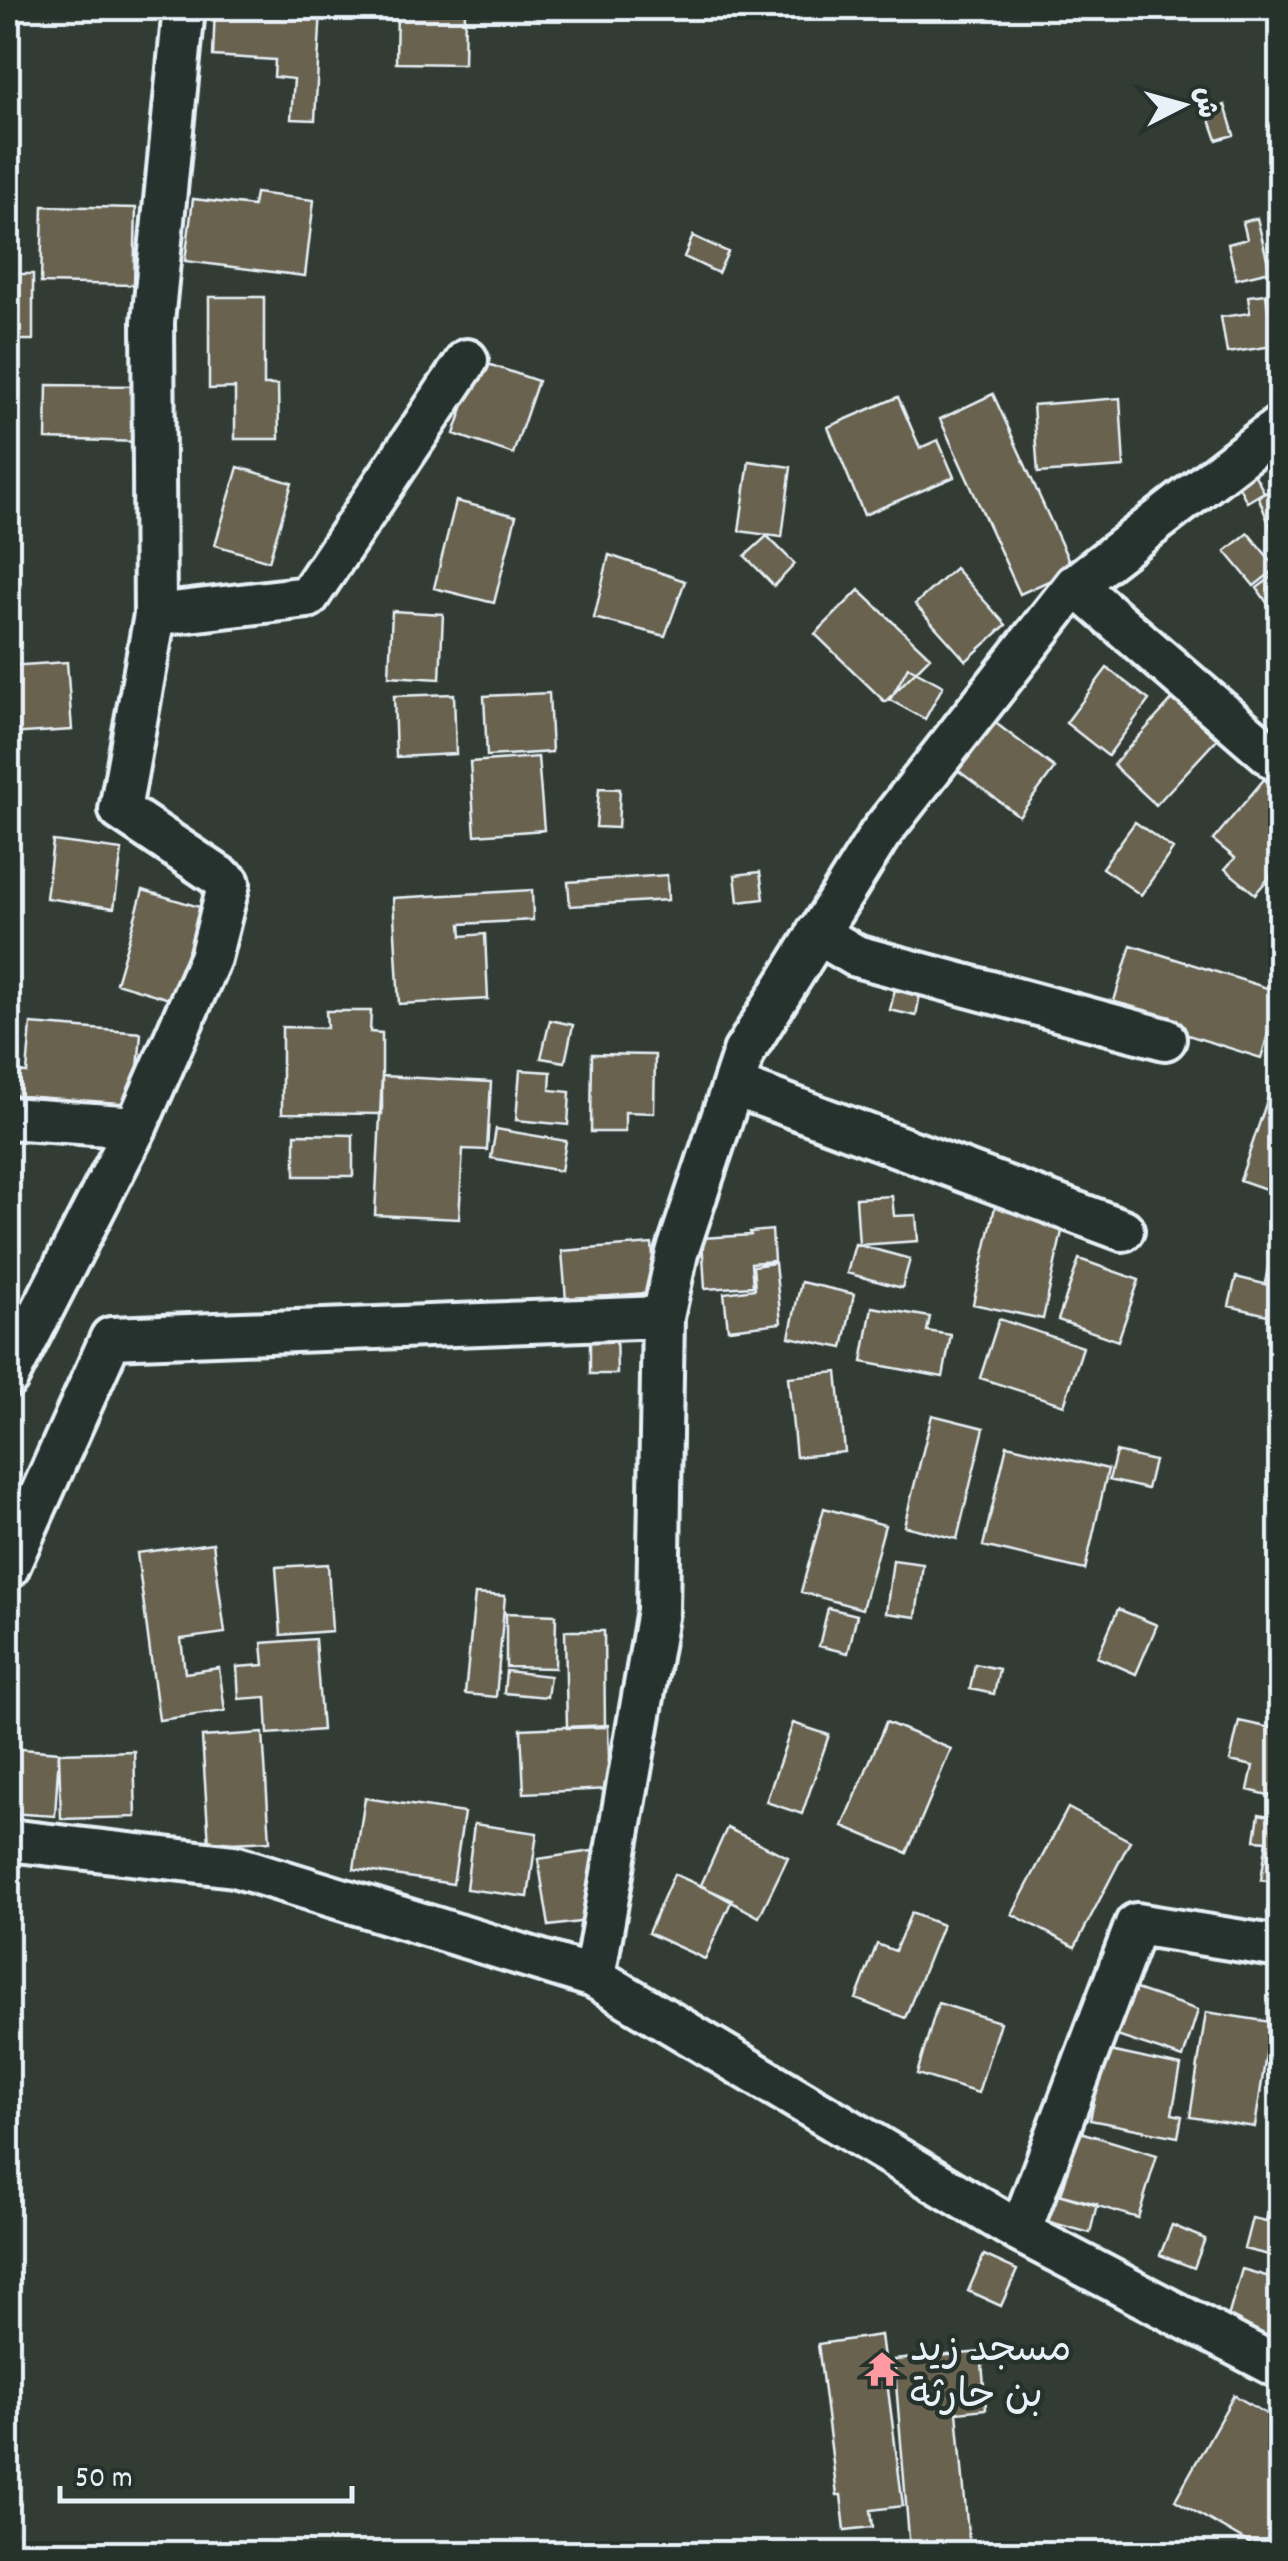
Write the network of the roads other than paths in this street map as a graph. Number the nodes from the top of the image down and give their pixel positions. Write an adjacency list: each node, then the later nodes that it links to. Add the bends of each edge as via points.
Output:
1 (184, 8): 5 (street, via 153,322)
2 (467, 360): 5 (street, via 308,597)
3 (1280, 426): 4 (street)
4 (1075, 585): 6 (street); 7 (street, via 880,834)
5 (156, 615): 11 (street, via 120,810 229,884 210,958)
6 (1280, 763)
7 (818, 933): 8 (street, via 856,956); 9 (street, via 744,1052)
8 (1166, 1039)
9 (733, 1085): 12 (street); 13 (street)
10 (8, 1118): 11 (street)
11 (136, 1128): 14 (street)
12 (1123, 1230)
13 (663, 1317): 15 (street, via 111,1338); 18 (street, via 658,1610)
14 (8, 1377)
15 (8, 1568)
16 (8, 1840): 18 (street, via 234,1866)
17 (1280, 1947): 19 (street, via 1136,1924)
18 (594, 1977): 19 (street)
19 (1020, 2232): 20 (street)
20 (1280, 2368)

